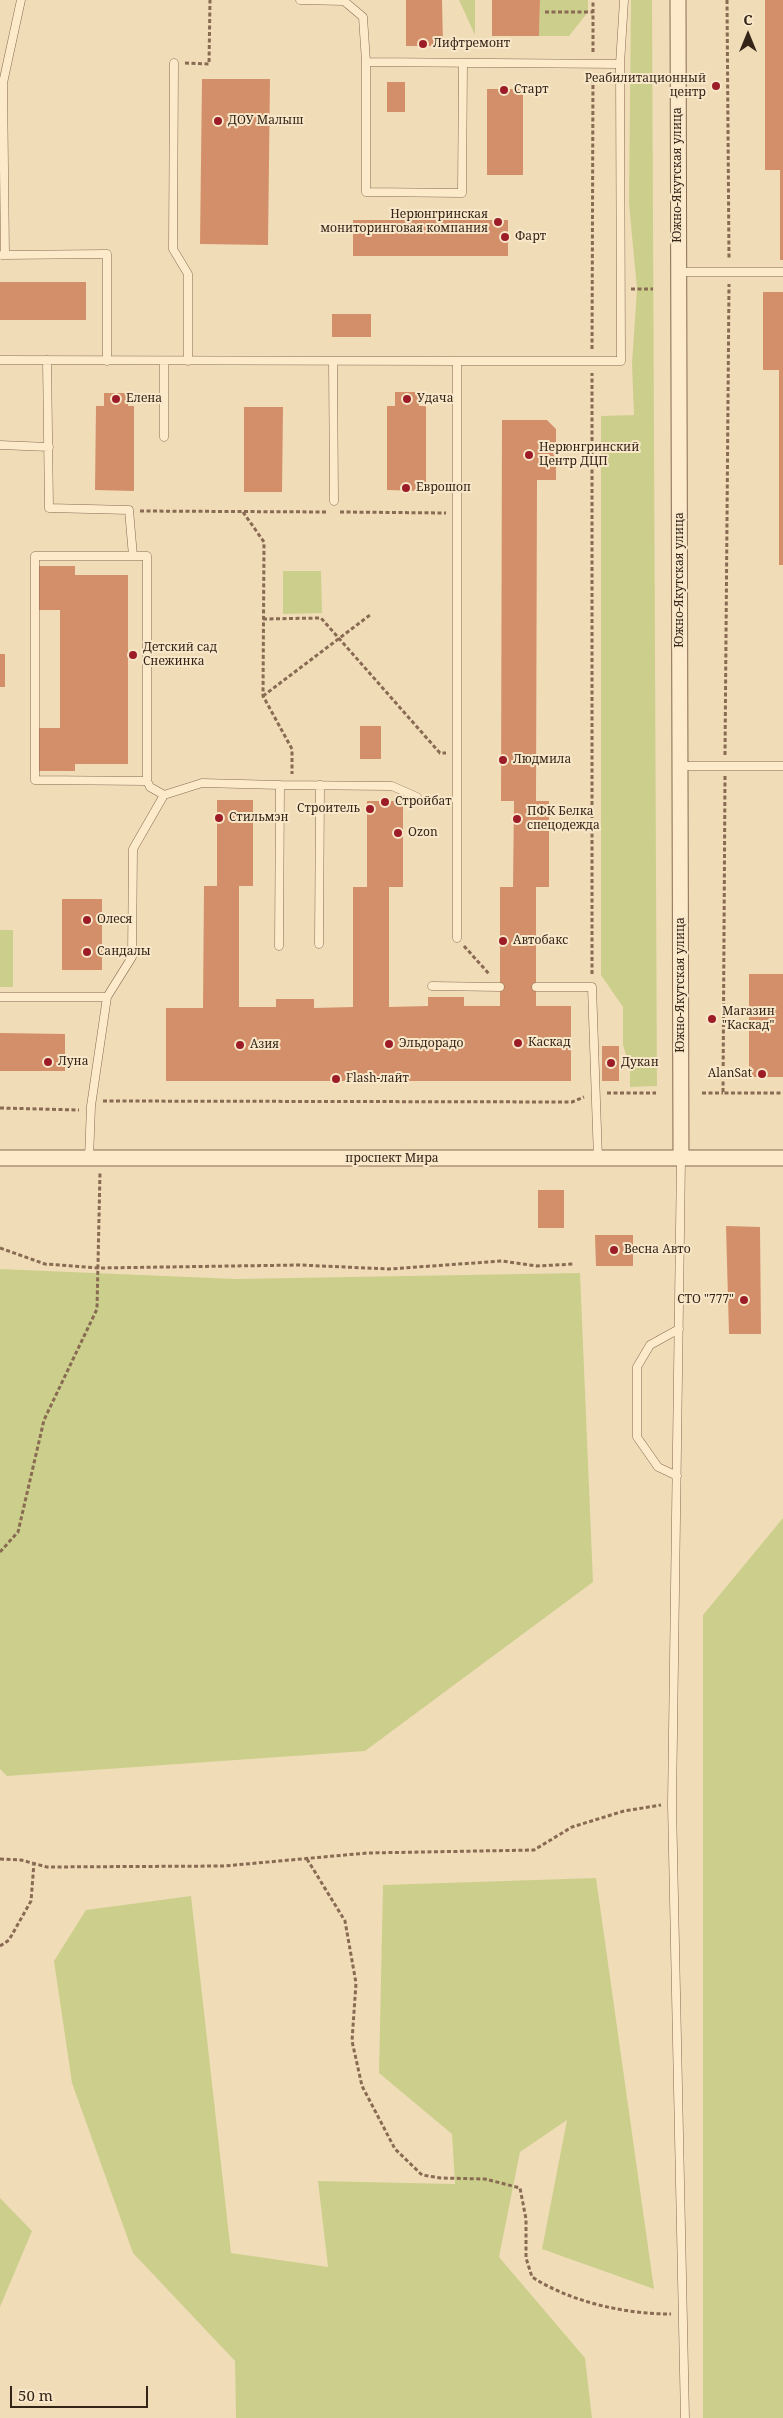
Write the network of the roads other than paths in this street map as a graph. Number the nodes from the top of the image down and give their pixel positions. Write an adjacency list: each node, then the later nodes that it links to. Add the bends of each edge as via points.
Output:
1 (21, 0): 10 (lane, via 3,83)
2 (300, 0): 3 (lane)
3 (344, 0): 6 (lane, via 363,17)
4 (624, 0): 9 (lane)
5 (678, 0): 11 (street, Южно-Якутская улица)
6 (366, 62): 8 (lane); 8 (lane, via 366,192 462,193)
7 (174, 63): 17 (lane, via 173,249 188,274)
8 (463, 63): 9 (lane)
9 (620, 64): 19 (lane, via 621,362)
10 (2, 255): 15 (lane, via 107,254)
11 (679, 272): 12 (lane); 25 (street, Южно-Якутская улица)
12 (783, 272)
13 (0, 360): 14 (lane)
14 (47, 360): 15 (lane); 22 (lane)
15 (107, 361): 16 (lane)
16 (164, 361): 17 (lane); 20 (lane)
17 (188, 361): 18 (lane)
18 (333, 361): 19 (lane); 23 (lane)
19 (457, 361): 32 (lane)
20 (164, 437)
21 (0, 445): 22 (lane)
22 (49, 447): 24 (lane, via 49,508 129,510)
23 (334, 501)
24 (133, 556): 27 (lane, via 147,556); 27 (lane, via 35,556 35,780)
25 (680, 766): 26 (lane); 44 (street, Южно-Якутская улица)
26 (783, 766)
27 (147, 781): 30 (lane, via 150,787)
28 (280, 785): 29 (lane); 30 (lane, via 202,783); 34 (lane)
29 (320, 785): 31 (lane, via 392,786); 33 (lane)
30 (164, 795): 39 (lane, via 133,849 132,956)
31 (417, 797)
32 (457, 938)
33 (318, 944)
34 (279, 946)
35 (432, 986): 36 (lane)
36 (500, 987)
37 (536, 987): 43 (lane, via 592,987)
38 (0, 997): 39 (lane)
39 (107, 998): 41 (lane, via 90,1106)
40 (0, 1158): 41 (street, проспект Мира)
41 (95, 1158): 43 (street, проспект Мира)
42 (783, 1158): 44 (street, проспект Мира)
43 (598, 1159): 44 (street, проспект Мира)
44 (682, 1159): 45 (lane)
45 (679, 1328): 46 (lane); 46 (lane, via 650,1345 637,1367 637,1437 658,1467)
46 (677, 1476): 47 (lane, via 672,1804)
47 (684, 2418)

